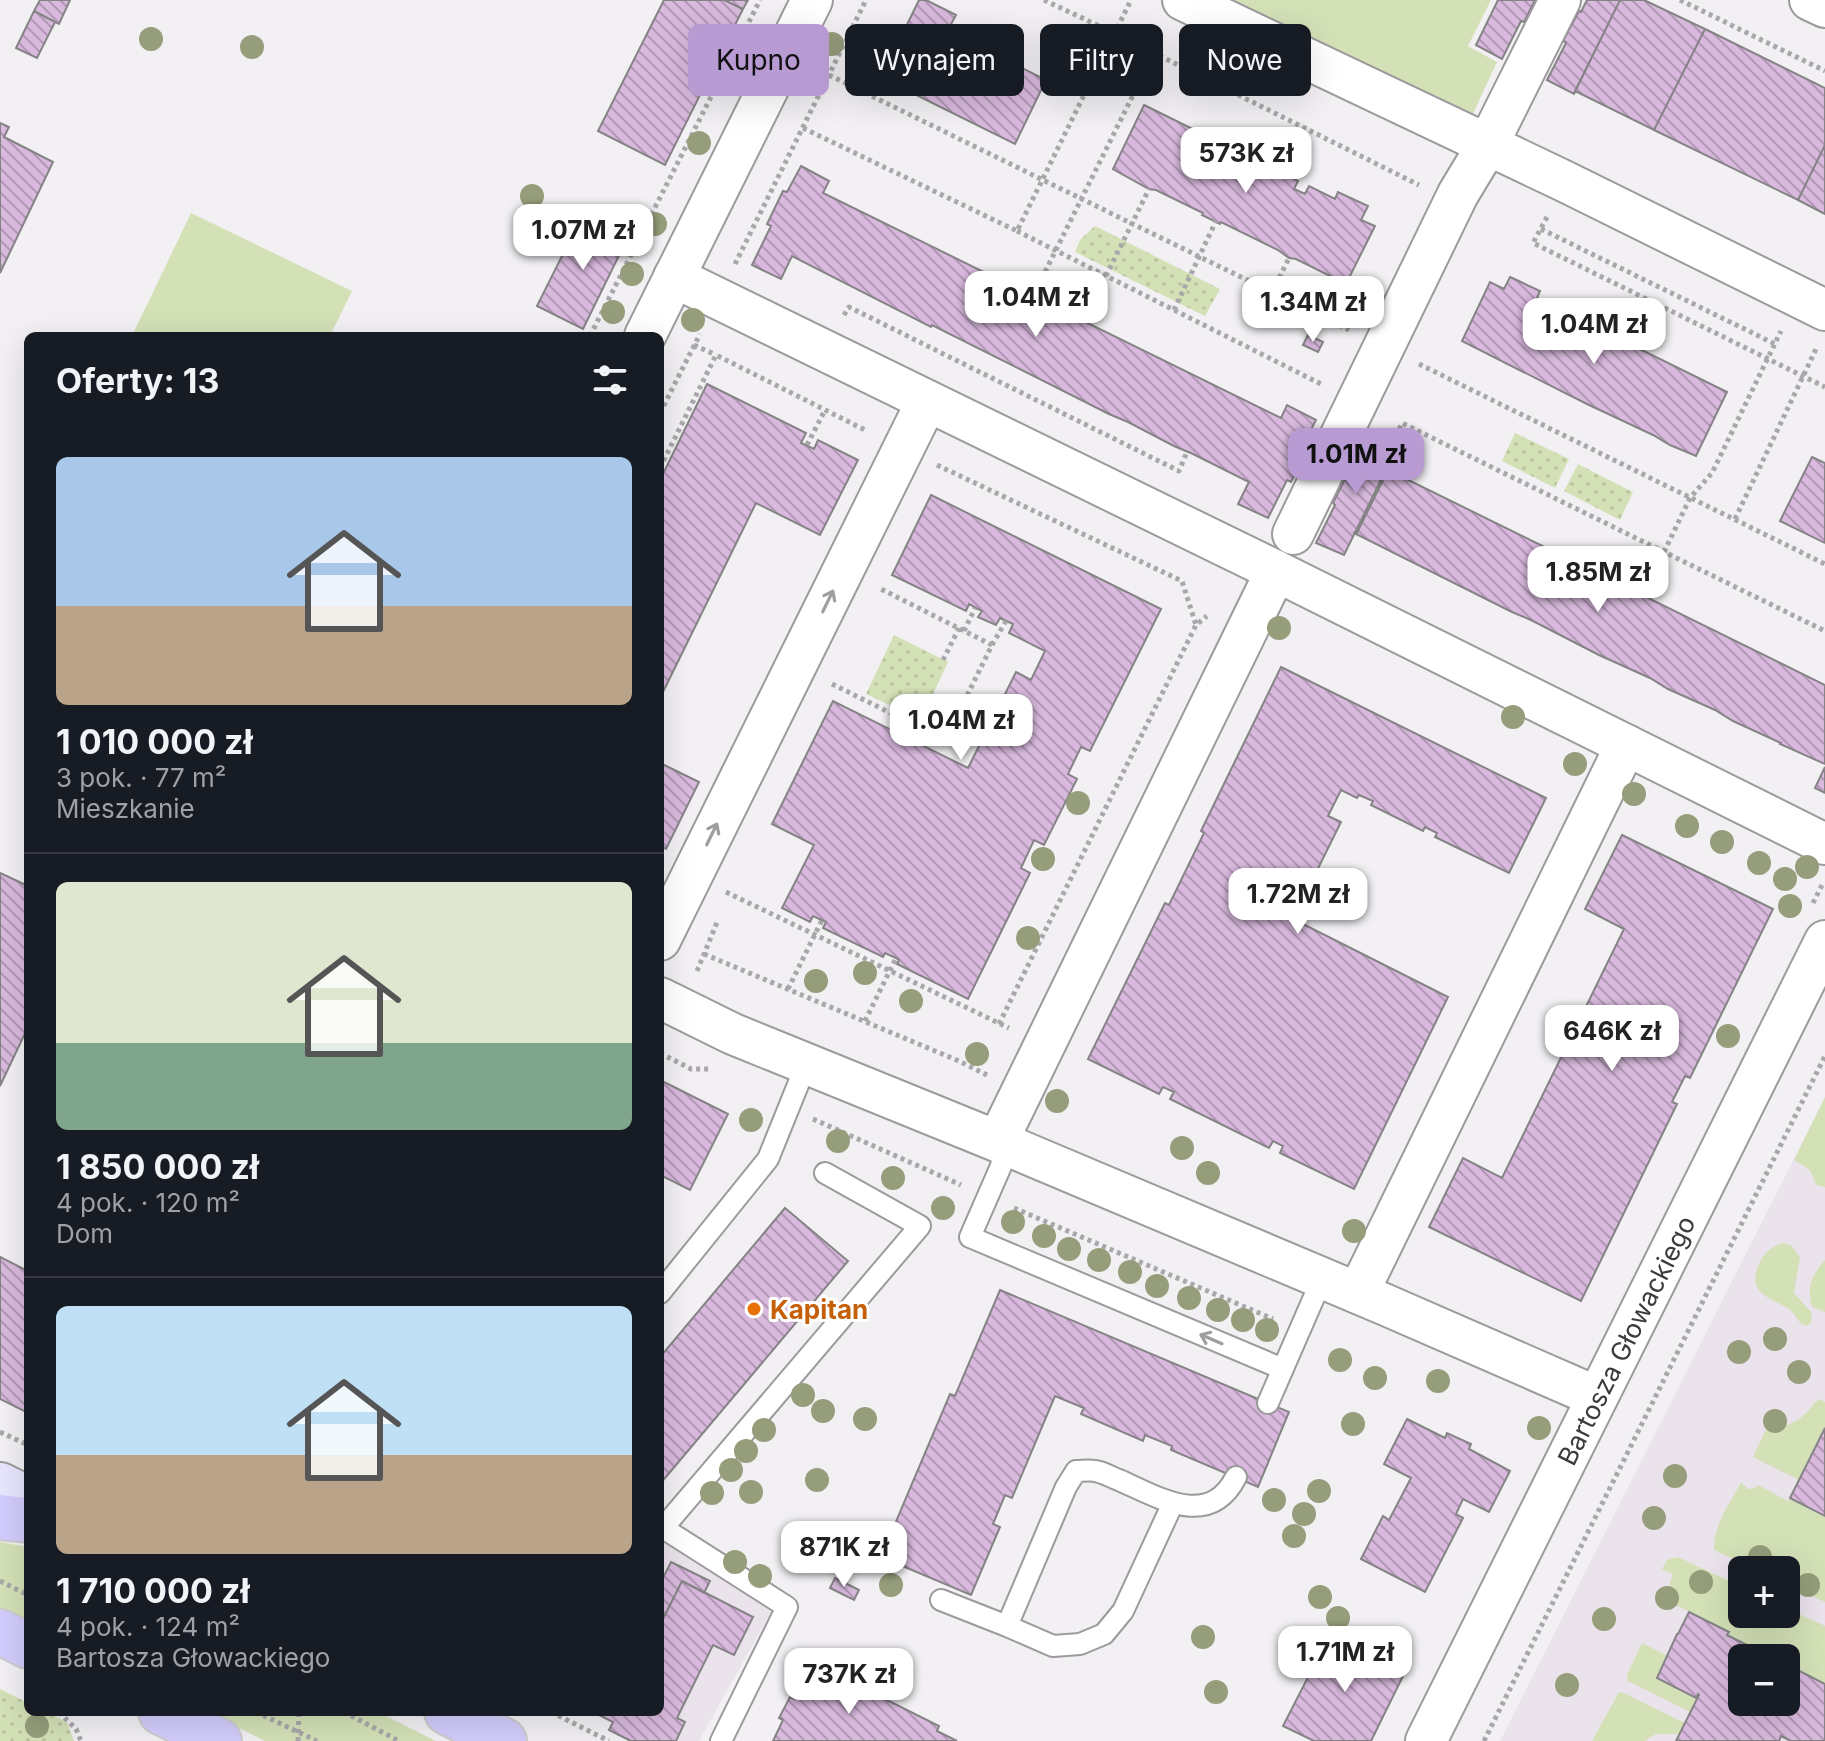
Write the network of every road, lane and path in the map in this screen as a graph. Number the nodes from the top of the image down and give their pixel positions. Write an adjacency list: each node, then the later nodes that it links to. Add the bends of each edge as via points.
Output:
1 (760, 0): 39 (path)
2 (812, 0): 33 (street)
3 (866, 0): 15 (path)
4 (1044, 0): 11 (path)
5 (1131, 0): 12 (path)
6 (1183, 0): 20 (street)
7 (1560, 0): 20 (street)
8 (1680, 0): 14 (path)
9 (1810, 0): 10 (street)
10 (1825, 7)
11 (1095, 24)
12 (1119, 24)
13 (1163, 57): 24 (path, via 1437,194)
14 (1825, 71)
15 (829, 75): 21 (path)
16 (819, 96): 19 (path)
17 (1083, 96): 21 (path)
18 (1132, 96): 25 (path)
19 (803, 128): 29 (path); 36 (path)
20 (1487, 146): 22 (street); 24 (street)
21 (1042, 180): 25 (path); 29 (path)
22 (1564, 181): 28 (path); 38 (street)
23 (1149, 189): 27 (path)
24 (1458, 194): 43 (street)
25 (1081, 199): 27 (path); 34 (path)
26 (1216, 221): 30 (path)
27 (1132, 224): 30 (path); 32 (path)
28 (1541, 229): 41 (path); 46 (path, via 1533,243)
29 (1017, 231): 32 (path)
30 (1199, 257): 35 (path); 37 (path)
31 (1289, 258): 35 (path)
32 (1106, 276): 37 (path)
33 (674, 277): 36 (street); 40 (street)
34 (1038, 286)
35 (1272, 292): 43 (path)
36 (717, 299): 42 (path); 44 (street)
37 (1174, 310): 48 (path)
38 (1814, 316): 41 (path); 47 (path)
39 (592, 332)
40 (647, 332)
41 (1775, 344): 46 (path)
42 (694, 345): 45 (path); 51 (path)
43 (1384, 347): 58 (path); 60 (street)
44 (826, 352): 50 (street); 56 (path, via 849,307 1179,471)
45 (716, 355): 52 (path); 57 (path)
46 (1768, 358): 47 (path); 58 (path, via 1712,473)
47 (1803, 376): 49 (path); 59 (path)
48 (1325, 386)
49 (1825, 387)
50 (927, 401): 55 (street); 63 (street)
51 (664, 405)
52 (825, 410): 54 (path); 55 (path)
53 (1380, 434): 61 (path, via 1394,440 1402,423)
54 (807, 445)
55 (903, 449): 67 (path, via 1182,581); 72 (street, one-way to 55)
56 (1187, 452)
57 (664, 460)
58 (1690, 498): 59 (path); 61 (path)
59 (1735, 519): 62 (path)
60 (1293, 534)
61 (1664, 552): 69 (path)
62 (1825, 564)
63 (1266, 567): 67 (path); 73 (street); 88 (street)
64 (877, 587): 68 (path)
65 (975, 608): 68 (path)
66 (1006, 621): 70 (path)
67 (1196, 625): 87 (path)
68 (962, 630): 70 (path); 71 (path)
69 (1825, 631)
70 (992, 645): 72 (path, via 945,740)
71 (943, 660)
72 (796, 666): 75 (street, one-way to 72)
73 (1626, 745): 74 (street); 98 (street)
74 (1825, 844)
75 (685, 890): 78 (street); 79 (path)
76 (718, 920): 81 (path)
77 (822, 920): 79 (path)
78 (664, 932)
79 (815, 935): 83 (path); 84 (path)
80 (1825, 941): 102 (street, Bartosza Głowackiego)
81 (704, 954): 84 (path); 85 (path)
82 (896, 958): 83 (path)
83 (889, 971): 86 (path); 87 (path)
84 (788, 989): 86 (path)
85 (670, 1003): 91 (street)
86 (865, 1021): 93 (path)
87 (999, 1024): 88 (path)
88 (1044, 1045): 93 (street)
89 (664, 1055): 92 (path, via 691,1069)
90 (1825, 1056): 138 (path)
91 (806, 1065): 94 (lane); 95 (street)
92 (718, 1069)
93 (1021, 1092): 95 (street, via 1005,1126)
94 (788, 1108): 97 (path); 99 (lane, via 768,1159)
95 (1004, 1144): 97 (lane); 98 (street)
96 (825, 1173): 113 (lane, via 920,1226)
97 (987, 1197): 100 (path); 101 (lane, one-way to 97, via 970,1237)
98 (1340, 1286): 100 (lane); 102 (street)
99 (664, 1288)
100 (1300, 1330): 101 (lane)
101 (1283, 1369): 103 (lane)
102 (1597, 1397): 137 (street, Bartosza Głowackiego)
103 (1268, 1403)
104 (0, 1432): 105 (path)
105 (24, 1443)
106 (1236, 1477): 110 (lane, via 1215,1501 1193,1508)
107 (24, 1481): 108 (street)
108 (0, 1484): 109 (street)
109 (24, 1497)
110 (1173, 1503): 118 (lane, via 1123,1611 1104,1634 1080,1644 1053,1646); 118 (lane, via 1097,1471 1076,1471)
111 (0, 1517): 112 (main road)
112 (24, 1520)
113 (664, 1527)
114 (664, 1529): 136 (lane, via 787,1607)
115 (0, 1581): 116 (path)
116 (24, 1593)
117 (941, 1600): 118 (lane)
118 (1007, 1626)
119 (0, 1632): 120 (main road)
120 (24, 1644)
121 (63, 1716): 129 (path)
122 (264, 1716): 128 (path)
123 (299, 1716): 128 (path)
124 (352, 1716): 133 (path)
125 (455, 1716): 134 (main road)
126 (559, 1716): 135 (path)
127 (166, 1724): 130 (main road)
128 (298, 1733): 131 (path); 132 (path)
129 (81, 1741)
130 (219, 1741)
131 (298, 1741)
132 (317, 1741)
133 (399, 1741)
134 (504, 1741)
135 (609, 1741)
136 (721, 1741)
137 (1426, 1741)
138 (1484, 1741)

